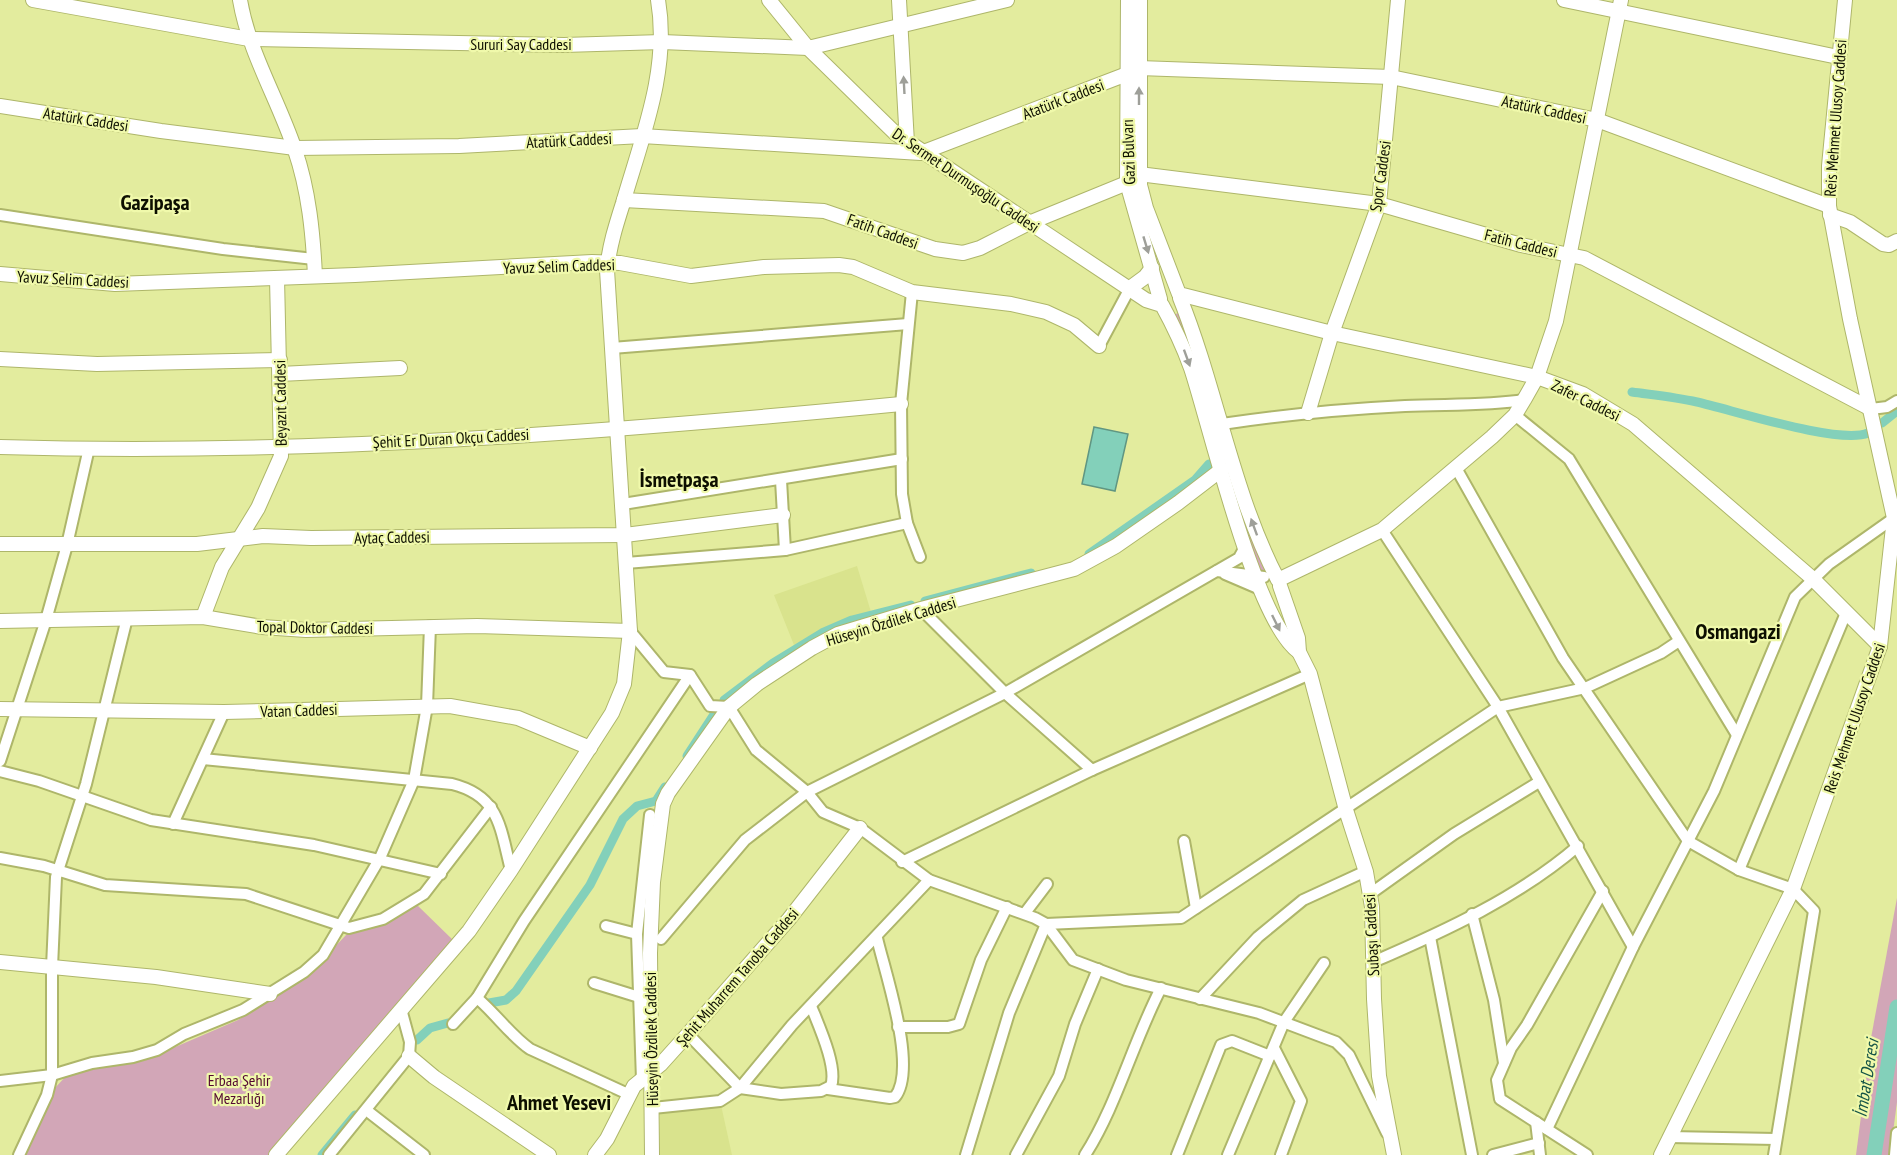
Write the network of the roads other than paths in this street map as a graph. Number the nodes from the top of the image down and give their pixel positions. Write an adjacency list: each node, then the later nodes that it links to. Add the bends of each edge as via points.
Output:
1 (33, 0): 14 (street, Sururi Say Caddesi)
2 (240, 0): 14 (street)
3 (658, 0): 15 (street)
4 (769, 0): 16 (street, Dr. Sermet Durmuşoğlu Caddesi)
5 (899, 0): 13 (street)
6 (1008, 0): 13 (street, Sururi Say Caddesi)
7 (1128, 0): 18 (street, Gazi Bulvarı)
8 (1140, 0): 18 (street, Gazi Bulvarı)
9 (1398, 0): 19 (street, Spor Caddesi)
10 (1564, 0): 12 (street)
11 (1845, 0): 17 (street, Reis Mehmet Ulusoy Caddesi)
12 (1620, 6): 17 (street); 21 (street)
13 (901, 27): 16 (street, Sururi Say Caddesi); 23 (street, one-way to 13)
14 (249, 39): 15 (street, Sururi Say Caddesi, via 564,45); 24 (street)
15 (663, 42): 16 (street, Sururi Say Caddesi); 22 (street)
16 (808, 48): 23 (street, Dr. Sermet Durmuşoğlu Caddesi)
17 (1838, 57): 30 (street, Reis Mehmet Ulusoy Caddesi)
18 (1133, 71): 19 (street, Atatürk Caddesi); 25 (street, Atatürk Caddesi); 26 (street, Gazi Bulvarı, one-way to 18); 27 (street, Gazi Bulvarı)
19 (1391, 77): 21 (street, Atatürk Caddesi); 29 (street, Spor Caddesi)
20 (1, 110): 24 (street, Atatürk Caddesi)
21 (1597, 120): 30 (street, Atatürk Caddesi); 34 (street)
22 (642, 136): 24 (street, Atatürk Caddesi, via 448,147); 25 (street, Atatürk Caddesi); 28 (street)
23 (907, 143): 25 (street, Dr. Sermet Durmuşoğlu Caddesi)
24 (295, 148): 35 (street, via 305,184)
25 (921, 153): 32 (street, Dr. Sermet Durmuşoğlu Caddesi)
26 (1139, 174): 29 (street, Fatih Caddesi); 43 (street, Gazi Bulvarı)
27 (1127, 183): 32 (street, Fatih Caddesi); 37 (street, Gazi Bulvarı, one-way to 37)
28 (624, 200): 32 (street, Fatih Caddesi, via 824,211 955,253 980,248); 36 (street)
29 (1379, 204): 34 (street, Fatih Caddesi); 45 (street, Spor Caddesi)
30 (1829, 210): 33 (street, Atatürk Caddesi, via 1883,244); 56 (street, Reis Mehmet Ulusoy Caddesi)
31 (0, 215): 35 (street)
32 (1029, 224): 41 (street, Dr. Sermet Durmuşoğlu Caddesi)
33 (1897, 242)
34 (1570, 255): 52 (street, via 1556,321); 56 (street, Fatih Caddesi, via 1596,263)
35 (314, 259): 39 (street)
36 (608, 262): 39 (street, Yavuz Selim Caddesi); 42 (street, Yavuz Selim Caddesi, via 691,276 764,267 839,265); 47 (street)
37 (1152, 267): 41 (street); 43 (street, Gazi Bulvarı)
38 (0, 274): 40 (street, Yavuz Selim Caddesi, via 115,284)
39 (315, 276): 40 (street, Yavuz Selim Caddesi)
40 (277, 278): 49 (street, Beyazıt Caddesi)
41 (1130, 288): 43 (street, Dr. Sermet Durmuşoğlu Caddesi, via 1150,302); 46 (street)
42 (912, 292): 44 (street); 46 (street, Yavuz Selim Caddesi, via 1030,308 1074,325)
43 (1168, 296): 45 (street, Zafer Caddesi); 59 (street, Gazi Bulvarı); 66 (street, Gazi Bulvarı, one-way to 66)
44 (908, 324): 47 (street); 55 (street)
45 (1332, 333): 52 (street, Zafer Caddesi); 57 (street, Spor Caddesi)
46 (1099, 346)
47 (612, 348): 60 (street)
48 (0, 359): 49 (street, via 97,364)
49 (280, 360): 51 (street, Beyazıt Caddesi)
50 (400, 368): 51 (street)
51 (280, 374): 63 (street, Beyazıt Caddesi)
52 (1537, 377): 53 (street); 82 (street, Zafer Caddesi, via 1583,394 1633,424)
53 (1524, 400): 57 (street); 58 (street)
54 (1897, 401): 56 (street)
55 (901, 404): 60 (street, Şehit Er Duran Okçu Caddesi); 64 (street)
56 (1871, 409): 70 (street, Reis Mehmet Ulusoy Caddesi)
57 (1308, 413): 59 (street)
58 (1515, 415): 65 (street); 93 (street, via 1569,459)
59 (1222, 424): 84 (street, Gazi Bulvarı, one-way to 59, via 1256,533)
60 (619, 431): 63 (street, Şehit Er Duran Okçu Caddesi); 68 (street)
61 (0, 447): 62 (street, Şehit Er Duran Okçu Caddesi)
62 (89, 448): 63 (street, Şehit Er Duran Okçu Caddesi); 76 (street)
63 (282, 448): 74 (street, Beyazıt Caddesi, via 258,508)
64 (902, 459): 67 (street); 71 (street)
65 (1456, 468): 72 (street); 98 (street, via 1563,658)
66 (1221, 470): 77 (street, Gazi Bulvarı); 85 (street, Hüseyin Özdilek Caddesi, via 1169,510 1080,567)
67 (781, 480): 68 (street); 69 (street)
68 (623, 504): 73 (street)
69 (783, 515): 73 (street, Aytaç Caddesi); 78 (street)
70 (1894, 518): 82 (street); 94 (street, Reis Mehmet Ulusoy Caddesi)
71 (907, 523): 78 (street); 79 (street)
72 (1382, 530): 84 (street); 101 (street)
73 (625, 535): 74 (street, Aytaç Caddesi); 80 (street)
74 (237, 539): 76 (street, Aytaç Caddesi, via 197,544); 87 (street, Beyazıt Caddesi, via 218,575)
75 (0, 544): 76 (street, Aytaç Caddesi)
76 (67, 545): 89 (street)
77 (1245, 547): 81 (street, via 1239,558); 83 (street, Gazi Bulvarı)
78 (785, 550): 80 (street)
79 (920, 557)
80 (626, 563): 92 (street)
81 (1216, 571): 83 (street); 99 (street)
82 (1812, 578): 86 (street, Zafer Caddesi); 107 (street, via 1795,597)
83 (1259, 580): 84 (street, via 1273,576); 95 (street, Subaşı Caddesi, one-way to 95, via 1283,637)
84 (1279, 583): 95 (street, Subaşı Caddesi)
85 (921, 609): 99 (street); 102 (street, Hüseyin Özdilek Caddesi, via 826,639)
86 (1846, 613): 94 (street, Zafer Caddesi); 129 (street)
87 (203, 617): 88 (street, Topal Doktor Caddesi); 91 (street, Topal Doktor Caddesi, via 282,629)
88 (127, 618): 89 (street, Topal Doktor Caddesi); 105 (street)
89 (46, 620): 90 (street, Topal Doktor Caddesi); 104 (street)
90 (0, 621)
91 (430, 626): 92 (street, Topal Doktor Caddesi); 100 (street)
92 (630, 631): 97 (street, via 664,672); 108 (street, via 624,684 612,713)
93 (1679, 641): 98 (street); 107 (street)
94 (1880, 646): 135 (street, Reis Mehmet Ulusoy Caddesi)
95 (1299, 652): 96 (street, Subaşı Caddesi)
96 (1310, 674): 111 (street); 118 (street, Subaşı Caddesi)
97 (690, 675): 102 (street, via 710,706); 159 (street, via 524,921)
98 (1586, 688): 101 (street); 123 (street)
99 (1005, 693): 111 (street); 115 (street)
100 (428, 705): 106 (street, Vatan Caddesi); 108 (street, Vatan Caddesi, via 465,707 518,718); 113 (street)
101 (1498, 706): 114 (street); 118 (street)
102 (729, 707): 115 (street, via 756,750); 171 (street, Hüseyin Özdilek Caddesi, via 663,804 651,903)
103 (0, 709): 104 (street, Vatan Caddesi)
104 (16, 709): 105 (street, Vatan Caddesi); 110 (street)
105 (104, 710): 106 (street, Vatan Caddesi); 116 (street)
106 (224, 712): 109 (street)
107 (1737, 735): 123 (street)
108 (590, 748): 128 (street)
109 (203, 759): 113 (street); 120 (street)
110 (0, 761)
111 (1092, 770): 127 (street)
112 (0, 771): 116 (street)
113 (414, 780): 117 (street, via 473,790); 126 (street)
114 (1539, 782): 124 (street); 137 (street, via 1454,834)
115 (807, 792): 121 (street, via 823,812); 148 (street, via 745,840)
116 (82, 797): 120 (street); 130 (street)
117 (491, 807): 128 (street); 132 (street)
118 (1346, 810): 131 (street, Subaşı Caddesi); 139 (street)
119 (650, 815): 145 (street, Hüseyin Özdilek Caddesi)
120 (173, 824): 126 (street)
121 (860, 828): 127 (street); 166 (street, Şehit Muharrem Tanoba Caddesi, via 808,896)
122 (1184, 841): 139 (street)
123 (1688, 841): 129 (street); 149 (street)
124 (1578, 846): 136 (street); 141 (street, via 1548,869)
125 (0, 858): 130 (street)
126 (380, 858): 132 (street); 144 (street)
127 (902, 862): 133 (street)
128 (511, 870): 162 (street, via 469,931)
129 (1739, 870): 135 (street)
130 (58, 871): 144 (street, via 105,885 246,894); 153 (street)
131 (1366, 871): 137 (street, Subaşı Caddesi); 160 (street, via 1303,900 1258,937)
132 (441, 874): 144 (street, via 424,894 399,911 358,927)
133 (929, 880): 138 (street); 147 (street)
134 (1047, 884): 140 (street)
135 (1793, 889): 181 (street, Reis Mehmet Ulusoy Caddesi); 183 (street, via 1814,911 1814,919)
136 (1603, 891): 149 (street); 169 (street)
137 (1370, 894): 151 (street, Subaşı Caddesi)
138 (1006, 907): 140 (street); 165 (street, via 981,960 959,1024 948,1028)
139 (1196, 908): 142 (street, via 1181,918)
140 (1025, 913): 142 (street)
141 (1472, 914): 146 (street); 169 (street, via 1494,1000)
142 (1046, 924): 154 (street, via 1073,960); 192 (street, via 1009,1013)
143 (606, 926): 145 (street)
144 (340, 927): 157 (street, via 314,964)
145 (637, 934): 158 (street, Hüseyin Özdilek Caddesi)
146 (1430, 937): 151 (street); 199 (street)
147 (877, 938): 161 (street); 165 (street)
148 (661, 939)
149 (1633, 947): 179 (street)
150 (0, 962): 153 (street)
151 (1373, 962): 182 (street, Subaşı Caddesi, via 1379,1076)
152 (1324, 963): 163 (street)
153 (52, 967): 157 (street, via 156,976); 170 (street)
154 (1098, 969): 156 (street); 193 (street, via 1059,1076)
155 (594, 983): 158 (street)
156 (1161, 988): 160 (street); 194 (street, via 1145,1018 1100,1132)
157 (270, 994): 170 (street, via 157,1050)
158 (639, 997): 171 (street, Hüseyin Özdilek Caddesi)
159 (477, 998): 164 (street); 175 (street, via 530,1049)
160 (1200, 999): 163 (street)
161 (811, 1006): 173 (street); 174 (street, via 832,1073)
162 (401, 1009): 168 (street, via 410,1042); 186 (street)
163 (1284, 1022): 167 (street); 182 (street, via 1336,1041 1349,1055)
164 (453, 1024)
165 (898, 1027): 174 (street, via 903,1070 895,1097)
166 (688, 1034): 171 (street, Şehit Muharrem Tanoba Caddesi); 173 (street)
167 (1272, 1052): 195 (street, via 1232,1041 1221,1045); 196 (street); 197 (street, via 1301,1101)
168 (409, 1056): 187 (street); 189 (street)
169 (1504, 1064): 178 (street, via 1497,1080 1500,1099)
170 (52, 1075): 172 (street); 185 (street, via 47,1095)
171 (647, 1076): 175 (street, Şehit Muharrem Tanoba Caddesi); 176 (street, Hüseyin Özdilek Caddesi)
172 (0, 1081)
173 (740, 1088): 174 (street, via 781,1094); 176 (street, via 720,1101)
174 (828, 1089)
175 (628, 1094): 190 (street, Şehit Muharrem Tanoba Caddesi)
176 (653, 1108): 191 (street, Hüseyin Özdilek Caddesi)
177 (370, 1113): 188 (street)
178 (1536, 1122): 179 (street); 184 (street)
179 (1547, 1129): 202 (street)
180 (1897, 1132): 205 (street)
181 (1669, 1137): 183 (street); 203 (street, Reis Mehmet Ulusoy Caddesi)
182 (1390, 1139): 198 (street, Subaşı Caddesi)
183 (1776, 1139): 204 (street)
184 (1539, 1143): 200 (street); 201 (street)
185 (18, 1155)
186 (276, 1155)
187 (329, 1155)
188 (424, 1155)
189 (549, 1155)
190 (595, 1155)
191 (652, 1155)
192 (966, 1155)
193 (1016, 1155)
194 (1084, 1155)
195 (1178, 1155)
196 (1228, 1155)
197 (1281, 1155)
198 (1394, 1155)
199 (1472, 1155)
200 (1493, 1155)
201 (1540, 1155)
202 (1587, 1155)
203 (1661, 1155)
204 (1774, 1155)
205 (1895, 1155)

